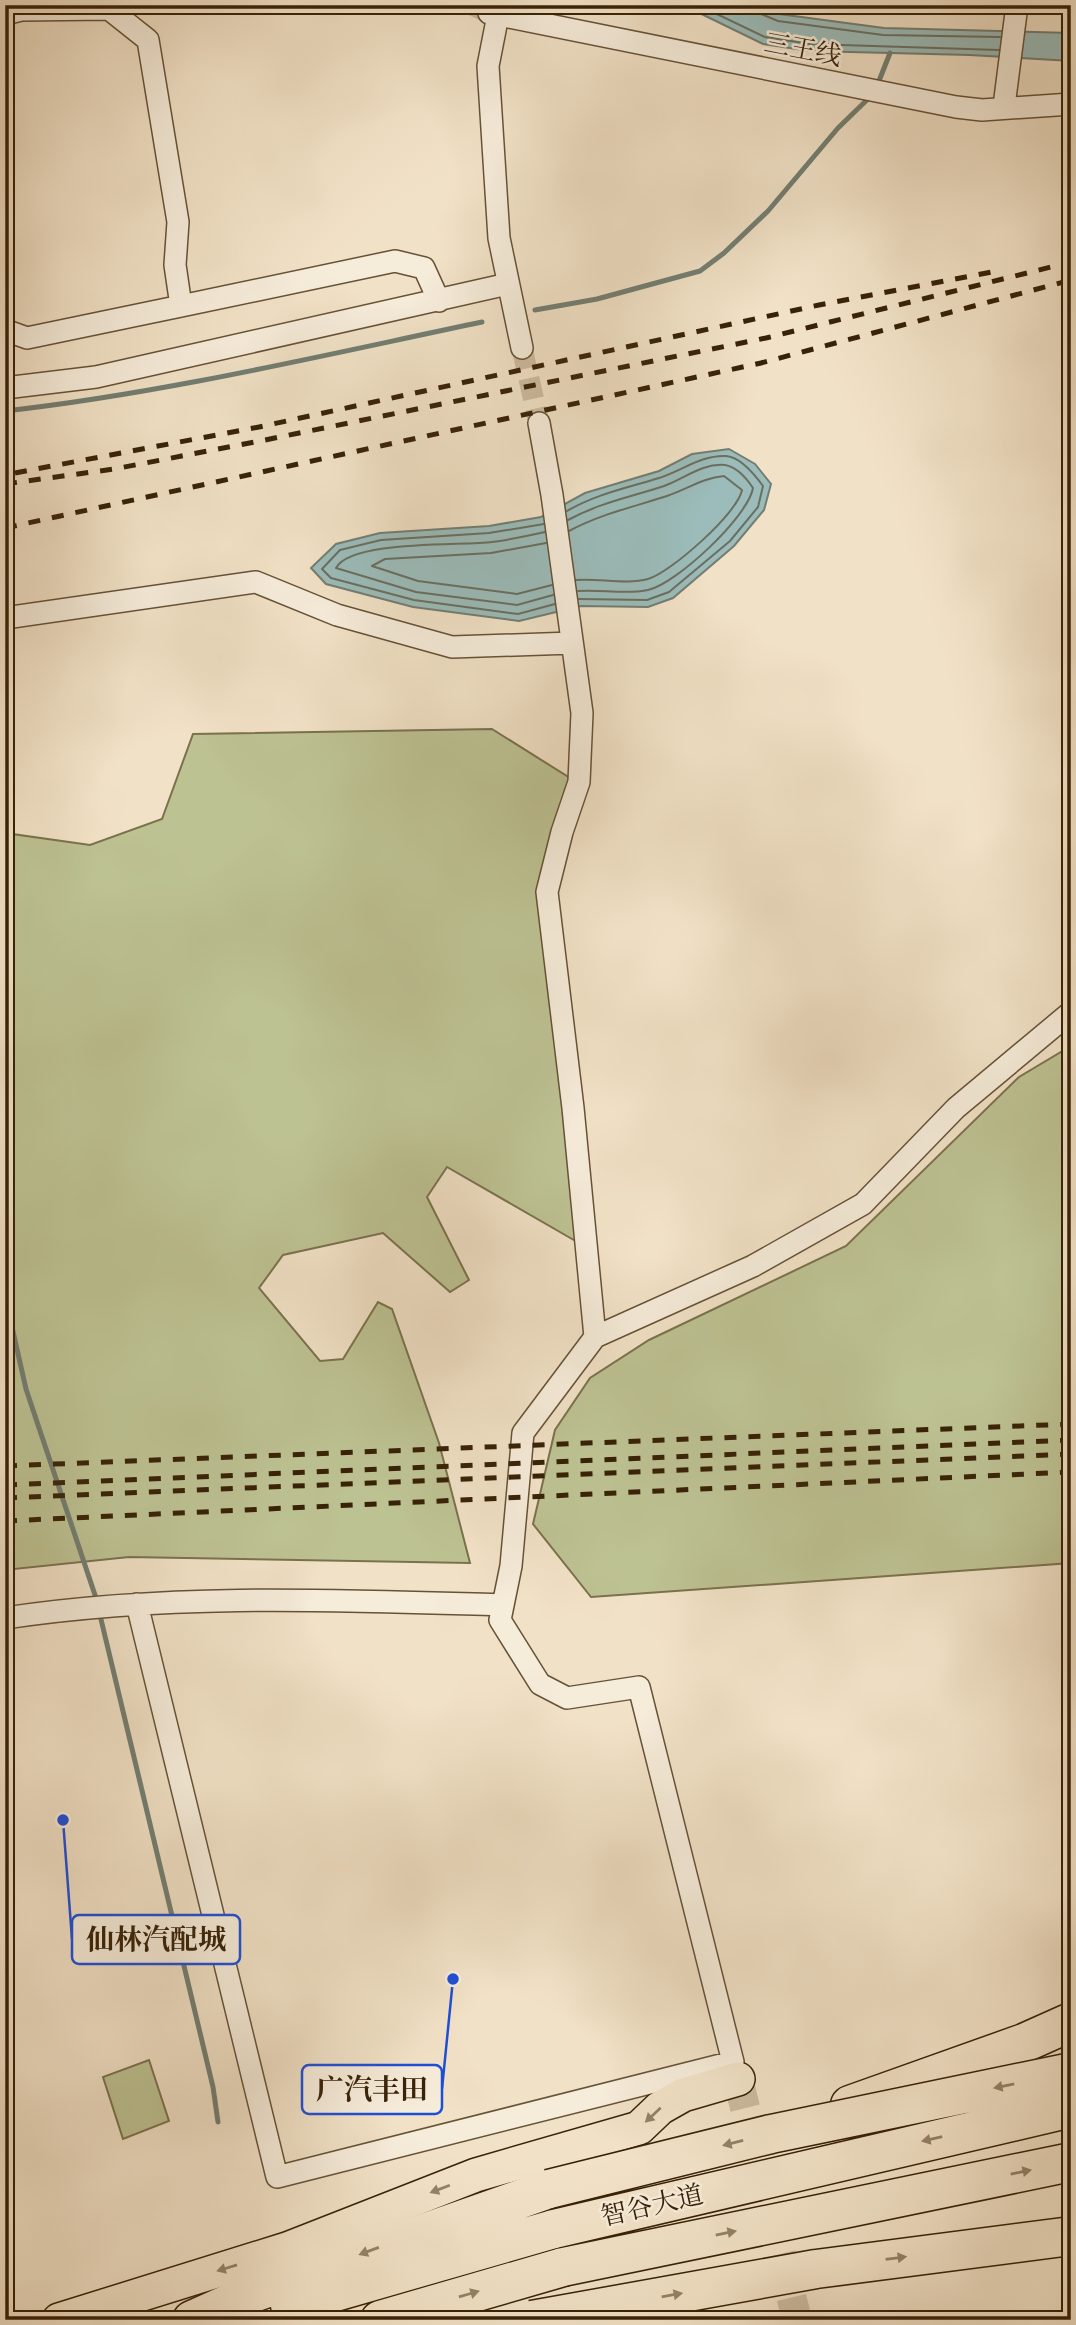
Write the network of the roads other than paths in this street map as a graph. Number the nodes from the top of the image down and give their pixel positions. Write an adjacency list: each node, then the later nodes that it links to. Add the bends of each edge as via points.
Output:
1 (1017, 5): 4 (street)
2 (5, 14): 7 (street, via 109,9 148,40 178,222 176,265)
3 (1071, 104): 4 (street, 三王线)
4 (1004, 106): 5 (street, 三王线, via 982,110 899,96 494,14 488,66 499,238)
5 (508, 284): 6 (street); 9 (street)
6 (439, 301): 7 (street, via 424,268 395,261); 10 (street, via 96,377)
7 (181, 306): 8 (street, via 27,338)
8 (5, 330)
9 (522, 348)
10 (5, 388)
11 (539, 423): 13 (street)
12 (5, 618): 13 (street, via 256,582 337,615 452,648)
13 (572, 643): 15 (street, via 582,713 579,782 547,892)
14 (1071, 1012): 15 (street, via 957,1108 863,1204 753,1266)
15 (595, 1337): 17 (street, via 523,1433)
16 (137, 1604): 17 (street, via 257,1599); 18 (street); 20 (street, via 277,2177)
17 (503, 1605): 20 (street, via 500,1620 540,1684 567,1698 639,1687)
18 (5, 1618)
19 (1071, 2022): 23 (highway, bridge)
20 (736, 2071): 28 (main road, one-way to 28, via 660,2108 639,2128 476,2175 287,2249)
21 (1071, 2072): 23 (highway, one-way to 23, bridge)
22 (1071, 2108): 30 (highway, 智谷大道, one-way to 30, bridge, via 554,2229)
23 (771, 2134): 29 (highway, one-way to 29, bridge, via 550,2189 253,2293)
24 (1071, 2162): 31 (highway, 智谷大道, one-way to 24, bridge, via 563,2267)
25 (1071, 2236): 26 (highway, bridge)
26 (971, 2249): 27 (highway, bridge); 32 (highway, one-way to 26, bridge, via 816,2269)
27 (1071, 2249)
28 (59, 2320)
29 (191, 2320)
30 (238, 2320)
31 (380, 2320)
32 (532, 2320)

